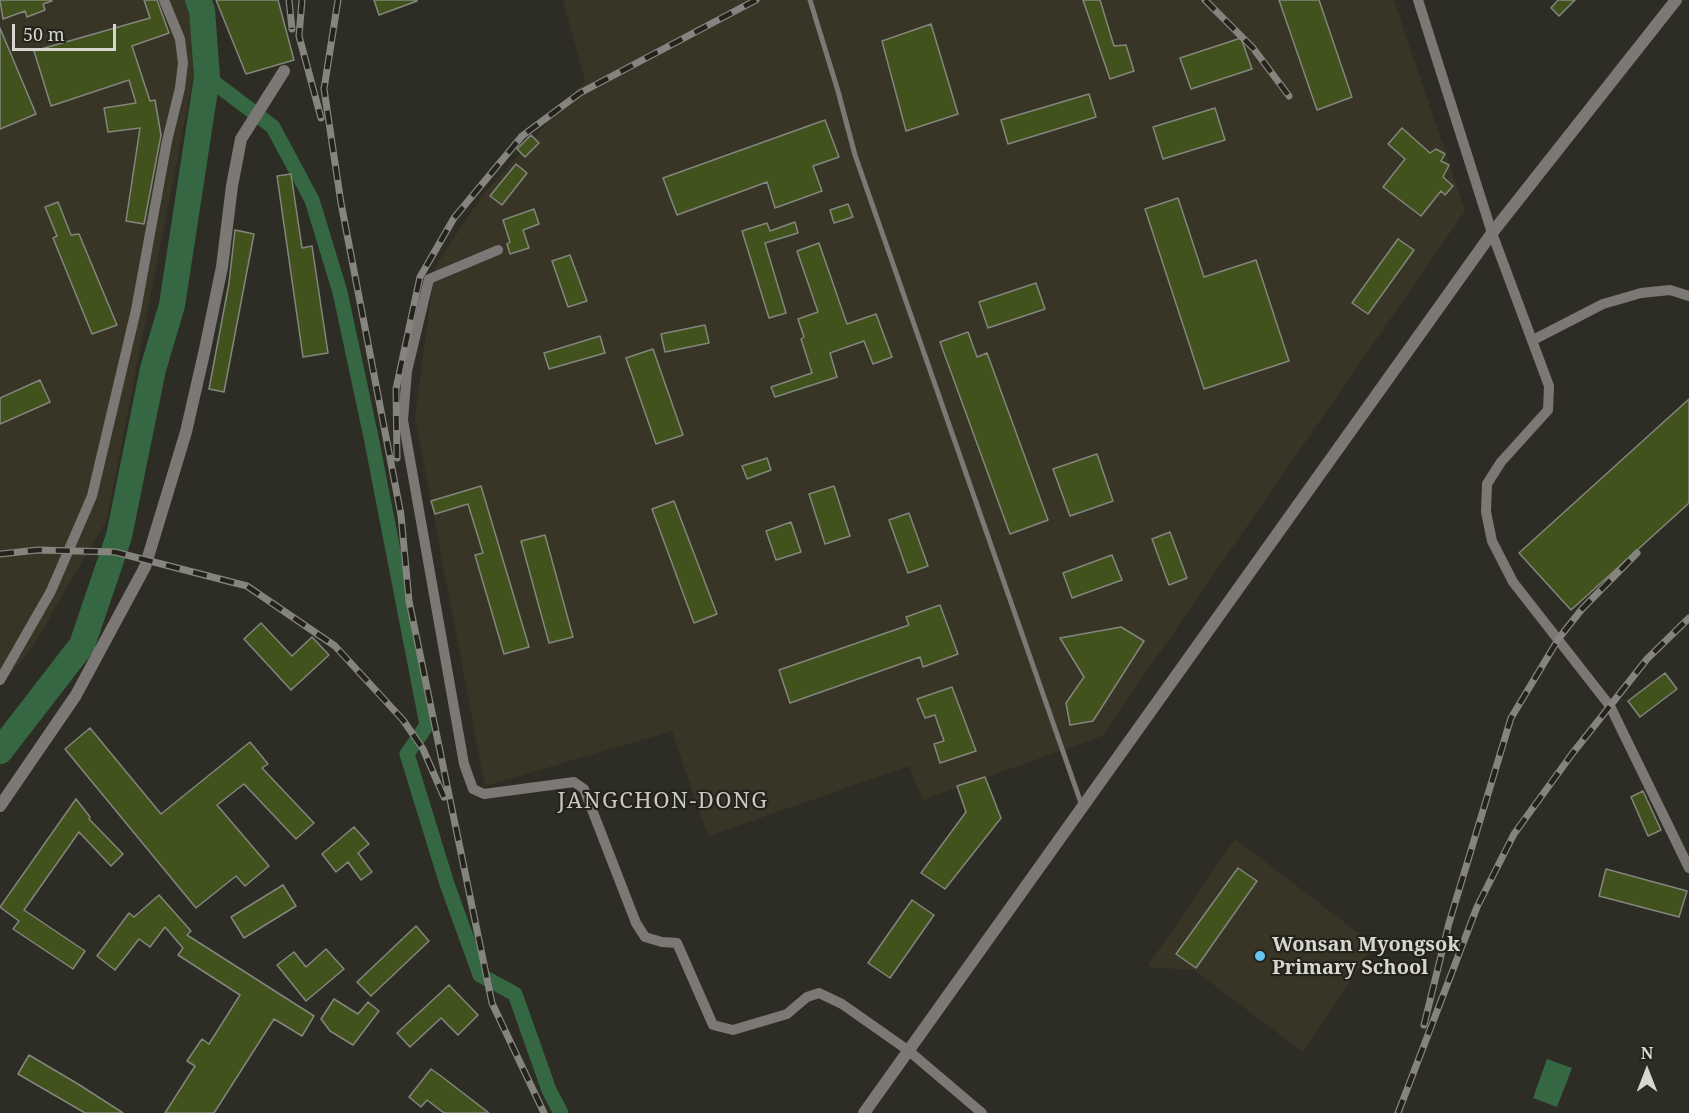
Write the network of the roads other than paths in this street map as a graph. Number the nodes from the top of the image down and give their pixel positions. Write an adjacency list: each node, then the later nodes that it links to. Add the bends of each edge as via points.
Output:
1 (164, 0): 10 (street, via 180,39 181,80 166,141 136,310 95,484 51,591)
2 (810, 0): 12 (lane, via 855,155)
3 (1418, 0): 6 (street)
4 (1676, 0): 6 (street)
5 (284, 71): 11 (street, via 241,139 222,267 186,432 145,567 76,695)
6 (1492, 233): 9 (street); 12 (street)
7 (498, 250): 14 (street, via 429,279 407,371 403,420 464,764 472,789 484,794 574,782 584,789 636,923 645,937 677,942 713,1024 733,1030 787,1014 807,997 819,993 842,1004)
8 (1689, 296): 9 (street, via 1670,290 1641,293 1603,304)
9 (1533, 340): 13 (street, via 1549,386 1548,410 1501,462 1487,484 1486,512 1492,541 1513,582 1610,706)
10 (0, 681)
11 (0, 806)
12 (1083, 808): 14 (street)
13 (1689, 868)
14 (909, 1051): 15 (street); 16 (street)
15 (864, 1113)
16 (982, 1113)

